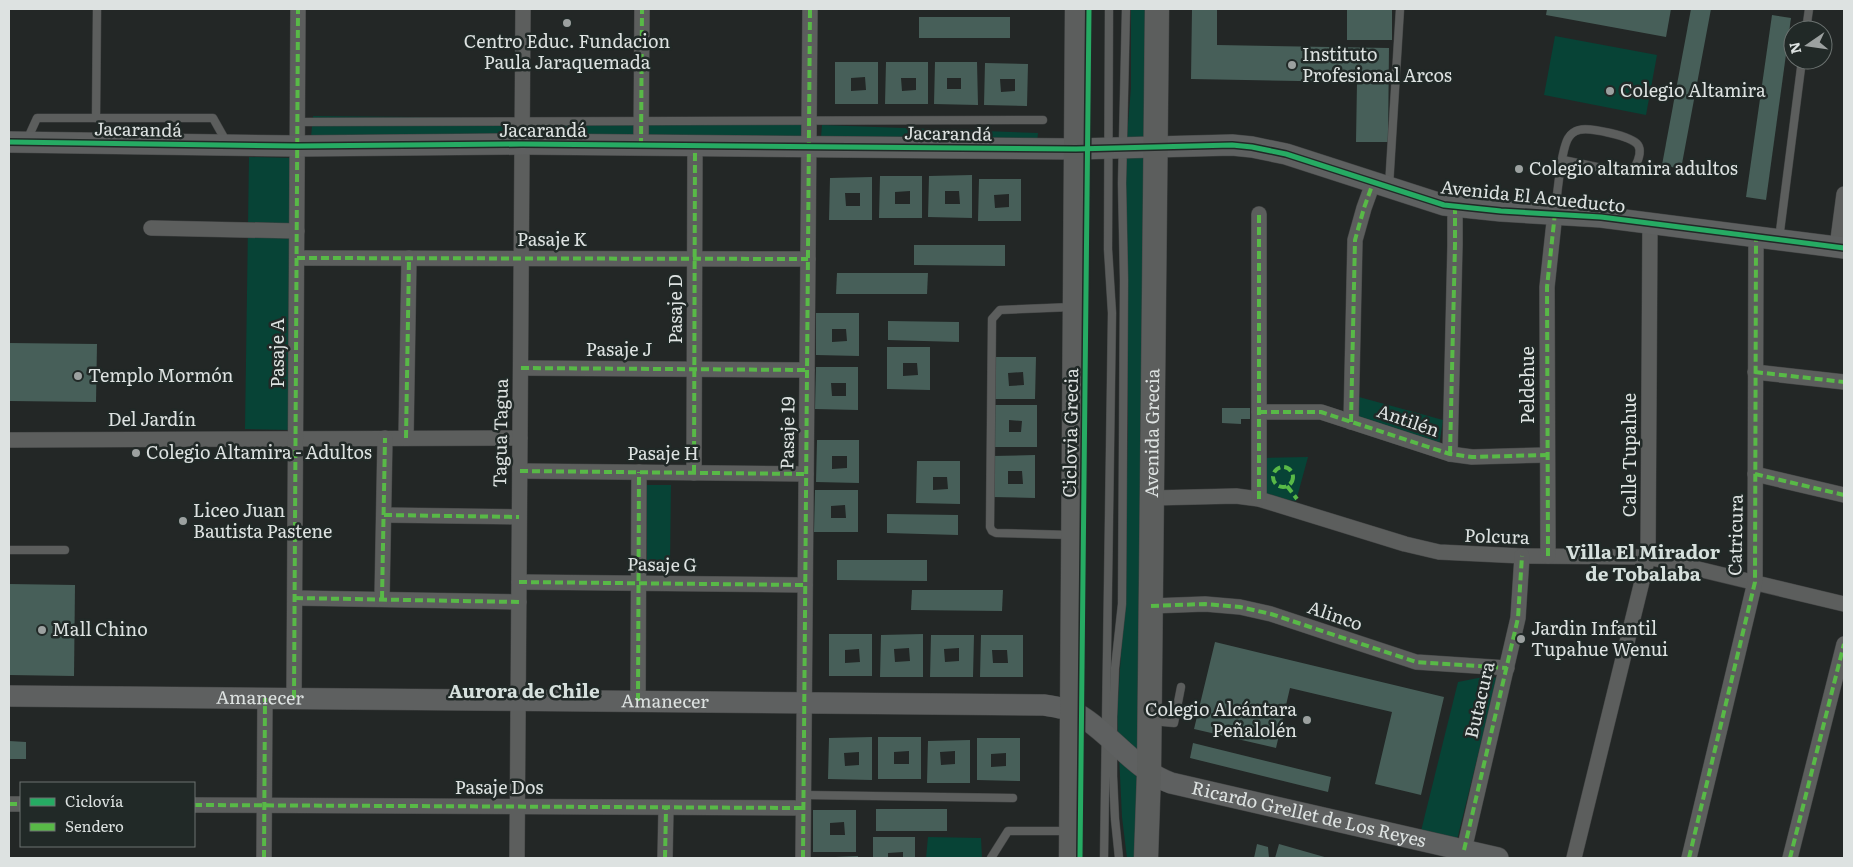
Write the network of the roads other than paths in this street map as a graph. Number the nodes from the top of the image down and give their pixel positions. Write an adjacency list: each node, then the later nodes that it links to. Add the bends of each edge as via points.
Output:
1 (96, 9): 12 (lane)
2 (298, 9): 14 (street, Pasaje A)
3 (523, 9): 15 (street, Tagua Tagua)
4 (642, 9): 16 (street)
5 (810, 9): 17 (street, Pasaje 19)
6 (1077, 9): 26 (main road)
7 (1108, 9): 27 (lane)
8 (1126, 9): 27 (lane)
9 (1157, 9): 25 (main road, Avenida Grecia)
10 (1400, 9): 29 (lane)
11 (1801, 70): 38 (lane)
12 (96, 118): 18 (lane, via 37,118); 20 (lane, via 213,118)
13 (1043, 120): 17 (lane)
14 (298, 122): 15 (lane); 21 (street, Pasaje A)
15 (522, 122): 16 (lane); 19 (street, Tagua Tagua)
16 (642, 122): 17 (lane); 22 (street)
17 (809, 122): 24 (street, Pasaje 19)
18 (18, 142): 20 (street, Jacarandá)
19 (522, 144): 21 (street, Jacarandá); 22 (street, Jacarandá); 42 (street, Tagua Tagua)
20 (228, 145): 21 (street, Jacarandá)
21 (298, 146): 36 (street, Pasaje A)
22 (641, 146): 23 (street, Jacarandá)
23 (695, 146): 24 (street, Jacarandá); 43 (street, Pasaje D)
24 (808, 146): 26 (street, Jacarandá); 44 (street, Pasaje 19)
25 (1156, 148): 27 (street, Avenida El Acueducto); 29 (street, Avenida El Acueducto, via 1232,145 1261,148); 66 (main road, Avenida Grecia)
26 (1076, 149): 27 (street, Avenida El Acueducto); 45 (main road)
27 (1115, 149): 96 (lane, via 1108,248 1112,313); 96 (lane, via 1122,183 1124,492 1122,604)
28 (1563, 160): 28 (lane, via 1621,172 1635,167 1639,147 1626,137 1579,129 1570,134); 32 (lane)
29 (1381, 185): 31 (street, Avenida El Acueducto); 52 (street, via 1364,208 1355,240)
30 (1844, 194): 39 (street)
31 (1455, 206): 32 (street, Avenida El Acueducto); 58 (street)
32 (1556, 213): 34 (street, Avenida El Acueducto); 59 (street, Peldehue, via 1547,287)
33 (1259, 214): 51 (street)
34 (1650, 222): 37 (street, Avenida El Acueducto); 75 (street, Calle Tupahue)
35 (151, 228): 36 (street)
36 (297, 231): 40 (street, Pasaje A)
37 (1756, 235): 38 (street, Avenida El Acueducto); 49 (street, Catricura)
38 (1779, 239): 39 (street, Avenida El Acueducto)
39 (1841, 247)
40 (297, 258): 41 (street, Pasaje K); 53 (street, Pasaje A)
41 (409, 258): 42 (street, Pasaje K); 55 (street)
42 (521, 258): 43 (street, Pasaje K); 46 (street, Tagua Tagua)
43 (694, 259): 44 (street, Pasaje K); 47 (street, Pasaje D)
44 (808, 259): 48 (street, Pasaje 19)
45 (1075, 307): 70 (main road); 70 (lane, via 1000,310 992,319 990,527 996,533)
46 (520, 368): 47 (street, Pasaje J); 56 (street, Tagua Tagua)
47 (694, 369): 48 (street, Pasaje J); 62 (street, Pasaje D)
48 (807, 370): 63 (street, Pasaje 19)
49 (1756, 372): 50 (street); 64 (street, Catricura)
50 (1844, 382)
51 (1259, 412): 52 (street, Antilén, via 1313,411); 67 (street)
52 (1352, 422): 58 (street, Antilén)
53 (296, 438): 54 (street, Del Jardín); 57 (street, Del Jardín); 80 (street, Pasaje A)
54 (385, 438): 55 (street, Del Jardín); 68 (street)
55 (406, 438): 56 (street, Del Jardín)
56 (520, 438): 60 (street, Tagua Tagua)
57 (9, 440)
58 (1450, 454): 59 (street, Antilén, via 1472,457)
59 (1547, 455): 74 (street, Peldehue)
60 (520, 471): 61 (street, Pasaje H); 69 (street, Tagua Tagua)
61 (639, 472): 62 (street, Pasaje H); 78 (street)
62 (694, 473): 63 (street, Pasaje H)
63 (806, 474): 79 (street, Pasaje 19)
64 (1755, 474): 65 (street); 77 (street, Catricura)
65 (1844, 495)
66 (1152, 498): 67 (street, Polcura); 84 (main road, Avenida Grecia)
67 (1259, 498): 73 (street, Polcura, via 1422,549 1466,555)
68 (384, 515): 69 (street); 81 (street)
69 (519, 518): 76 (street, Tagua Tagua)
70 (1073, 535): 94 (main road)
71 (9, 550): 72 (lane)
72 (65, 550)
73 (1522, 556): 74 (street, Polcura); 86 (street, Butacura, via 1518,618)
74 (1548, 556): 75 (street, Polcura)
75 (1648, 557): 77 (street, Polcura); 116 (street, Calle Tupahue)
76 (519, 582): 78 (street, Pasaje G); 82 (street, Tagua Tagua)
77 (1755, 582): 83 (street, Polcura); 117 (street, Catricura)
78 (638, 583): 79 (street, Pasaje G); 92 (street)
79 (805, 585): 93 (street, Pasaje 19)
80 (295, 598): 81 (street); 90 (street, Pasaje A)
81 (382, 599): 82 (street)
82 (518, 602): 91 (street, Tagua Tagua)
83 (1844, 604)
84 (1150, 606): 86 (street, Alinco, via 1205,604 1240,607 1271,614 1416,662); 95 (main road, Avenida Grecia)
85 (1844, 644): 118 (street)
86 (1507, 668): 105 (street, Butacura)
87 (1181, 687): 95 (lane, via 1174,723)
88 (9, 696): 89 (street, Amanecer)
89 (265, 698): 90 (street, Amanecer); 101 (street)
90 (294, 698): 91 (street, Amanecer)
91 (518, 700): 92 (street, Amanecer); 102 (street, Tagua Tagua)
92 (638, 701): 93 (street, Amanecer)
93 (803, 702): 94 (street, Amanecer, via 1044,705); 99 (street, Pasaje 19)
94 (1071, 711): 96 (street, Amanecer); 104 (main road)
95 (1150, 721): 97 (main road, Avenida Grecia)
96 (1109, 737): 97 (street, Amanecer); 112 (lane); 113 (lane)
97 (1149, 773): 105 (street, Ricardo Grellet de Los Reyes, via 1193,789); 114 (main road, Avenida Grecia)
98 (1012, 798): 99 (lane)
99 (804, 802): 103 (street, Pasaje Dos); 109 (street, Pasaje 19)
100 (195, 805): 101 (street, Pasaje Dos)
101 (264, 805): 102 (street, Pasaje Dos); 106 (street)
102 (517, 807): 103 (street, Pasaje Dos); 107 (street, Tagua Tagua)
103 (666, 808): 108 (street)
104 (1071, 832): 110 (lane, via 1008,831); 111 (main road)
105 (1464, 850): 115 (street, Ricardo Grellet de Los Reyes)
106 (264, 858)
107 (517, 858)
108 (666, 858)
109 (803, 858)
110 (991, 858)
111 (1070, 858)
112 (1104, 858)
113 (1119, 858)
114 (1146, 858)
115 (1498, 858)
116 (1574, 858)
117 (1689, 858)
118 (1790, 858)

